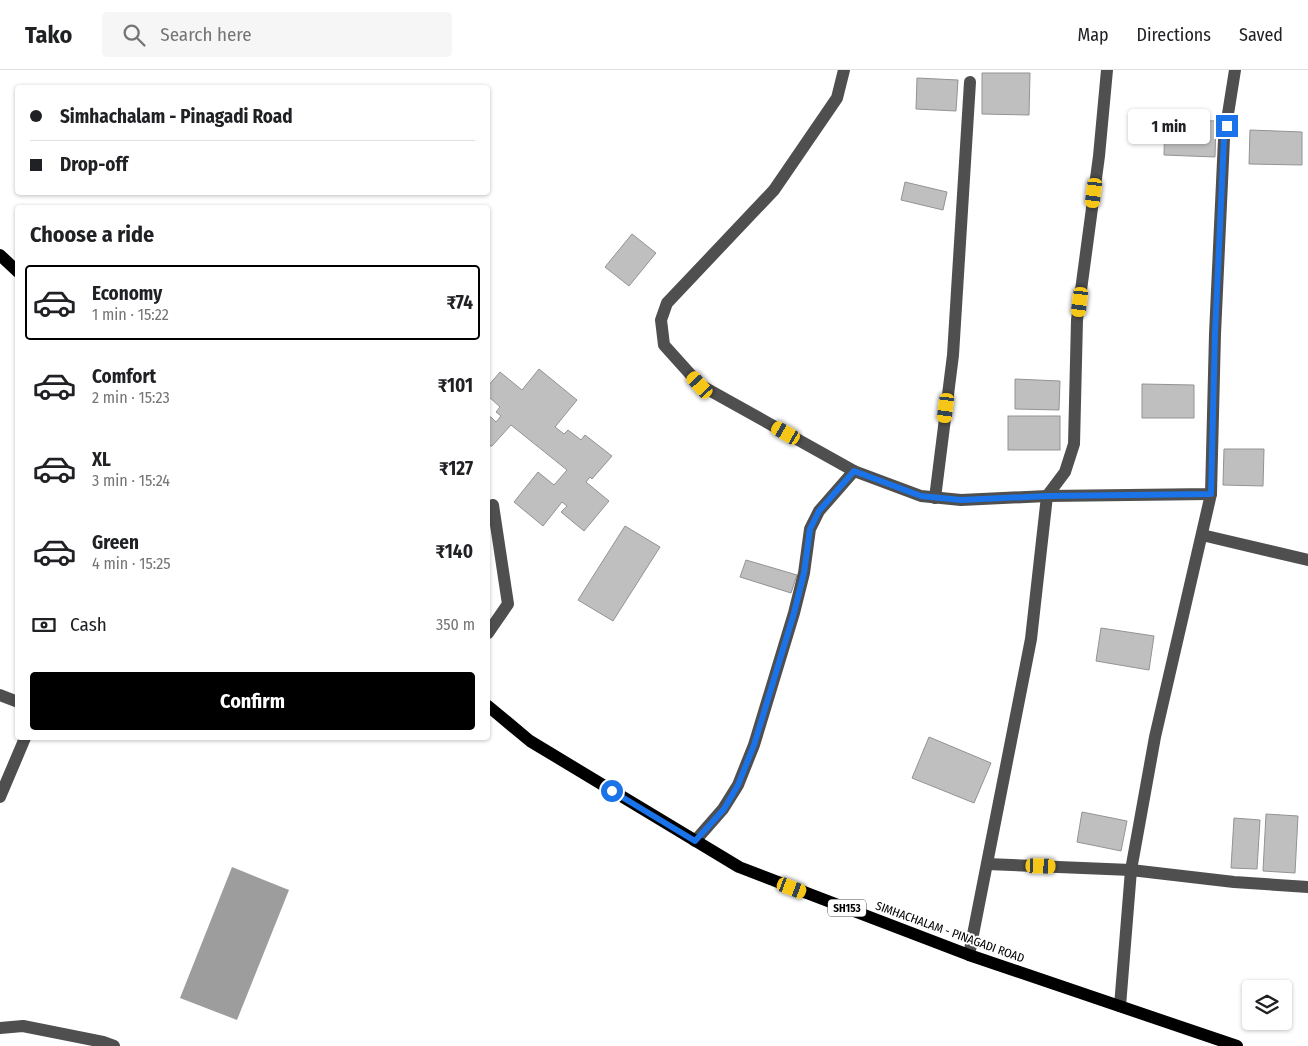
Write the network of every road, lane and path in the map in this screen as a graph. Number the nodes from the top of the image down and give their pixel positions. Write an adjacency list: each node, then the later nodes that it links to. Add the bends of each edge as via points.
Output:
1 (844, 70): 7 (street, via 837,98 774,190 667,303 661,320 664,345 700,385)
2 (1106, 70): 9 (street, via 1099,156 1077,320 1074,444 1065,472)
3 (1235, 70): 8 (street, via 1224,139)
4 (970, 82): 10 (street, via 953,355)
5 (2, 259): 6 (main road)
6 (15, 270)
7 (854, 471): 10 (street, via 921,496); 20 (street, via 819,511 810,529 794,613 754,745 724,809)
8 (1211, 494): 9 (street); 12 (street)
9 (1047, 496): 10 (street); 21 (street, via 1031,639)
10 (935, 498)
11 (493, 506): 14 (street, via 508,604)
12 (1202, 535): 13 (street); 22 (street, via 1155,737)
13 (1308, 560)
14 (490, 630)
15 (0, 695): 16 (street)
16 (15, 701)
17 (490, 708): 20 (main road, SIMHACHALAM - PINAGADI ROAD / SH153, via 530,741)
18 (24, 740): 19 (street)
19 (0, 796)
20 (695, 841): 24 (main road, SIMHACHALAM - PINAGADI ROAD / SH153, via 739,867)
21 (987, 864): 22 (street); 24 (street)
22 (1131, 870): 23 (street); 25 (street)
23 (1308, 887)
24 (969, 956): 25 (main road, SIMHACHALAM - PINAGADI ROAD / SH153)
25 (1120, 1006): 28 (main road, SIMHACHALAM - PINAGADI ROAD / SH153)
26 (0, 1028): 27 (street, via 23,1026)
27 (114, 1046)
28 (1237, 1046)

